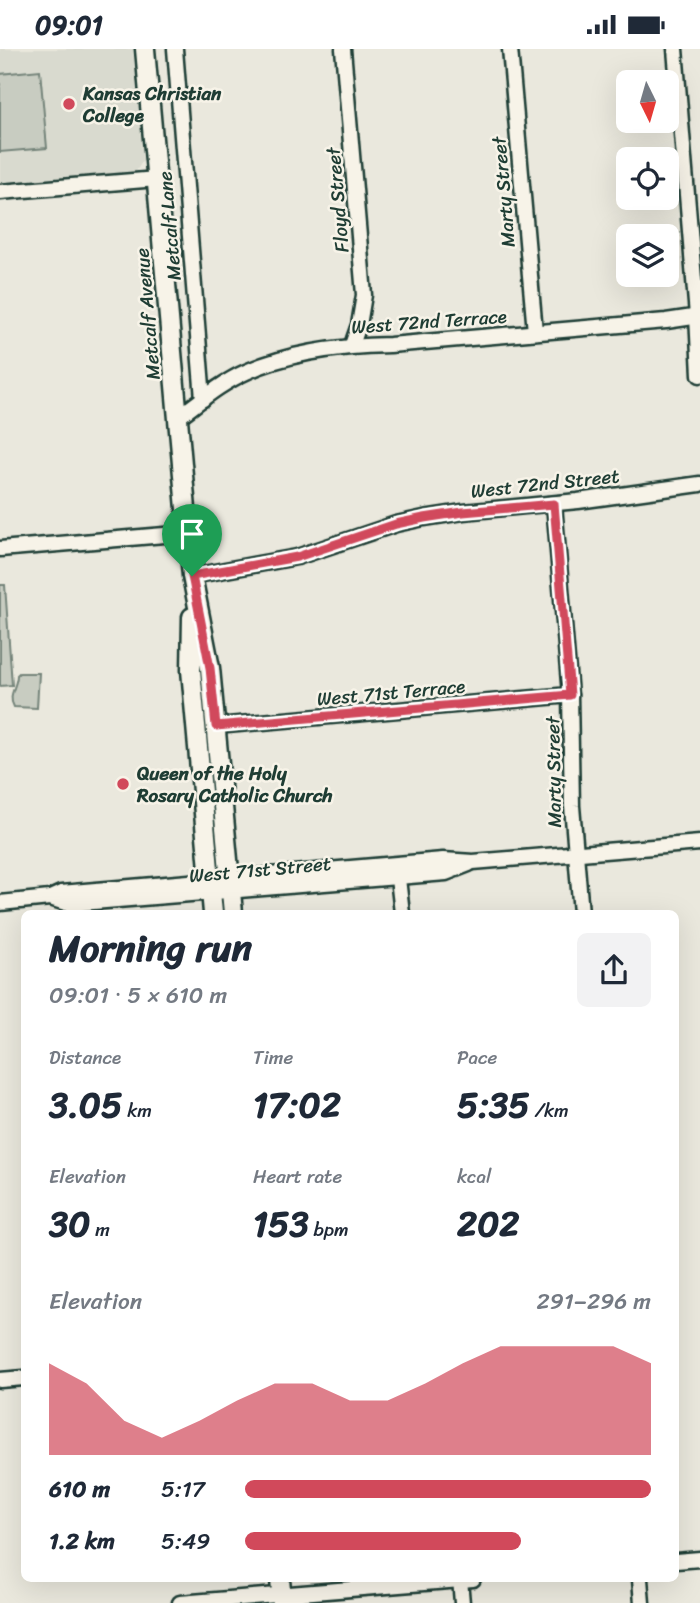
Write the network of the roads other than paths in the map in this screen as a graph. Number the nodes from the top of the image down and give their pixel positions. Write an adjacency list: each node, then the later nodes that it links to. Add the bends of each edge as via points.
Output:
1 (145, 49): 6 (main road, Metcalf Avenue)
2 (175, 49): 12 (street, Metcalf Lane)
3 (343, 49): 10 (street, Floyd Street, via 364,295)
4 (510, 49): 9 (street, Marty Street)
5 (675, 49): 8 (street)
6 (157, 179): 7 (street); 13 (main road, Metcalf Avenue)
7 (0, 191)
8 (699, 316): 9 (street, West 72nd Terrace); 11 (street)
9 (535, 332): 10 (street, West 72nd Terrace)
10 (352, 345): 12 (street, West 72nd Terrace, via 265,364)
11 (700, 375)
12 (202, 399): 13 (street, West 72nd Terrace)
13 (177, 418): 16 (main road, Metcalf Avenue)
14 (700, 484): 15 (street, West 72nd Street)
15 (554, 504): 18 (street, West 72nd Street, via 424,518 297,557); 19 (street, Marty Street)
16 (188, 533): 17 (street); 18 (main road, Metcalf Avenue)
17 (0, 548)
18 (192, 576): 20 (main road, Metcalf Avenue); 25 (main road, Metcalf Avenue, via 191,670)
19 (570, 695): 20 (street, West 71st Terrace); 22 (street, Marty Street)
20 (216, 726): 24 (main road, Metcalf Avenue)
21 (700, 843): 22 (street, West 71st Street)
22 (576, 853): 23 (street, West 71st Street, via 473,862 446,873); 30 (street, Marty Street)
23 (397, 870): 24 (street, West 71st Street); 29 (street)
24 (231, 885): 25 (street, West 71st Street); 28 (main road, Metcalf Avenue)
25 (210, 886): 26 (street, West 71st Street, via 61,893); 27 (main road, Metcalf Avenue)
26 (0, 903)
27 (213, 910)
28 (233, 910)
29 (402, 910)
30 (581, 910)
31 (21, 1378): 32 (street)
32 (0, 1380)
33 (700, 1559): 34 (street)
34 (679, 1561)
35 (422, 1582): 38 (street)
36 (464, 1582): 40 (street)
37 (640, 1582): 41 (street)
38 (281, 1592): 39 (street)
39 (180, 1603)
40 (462, 1603)
41 (642, 1603)

